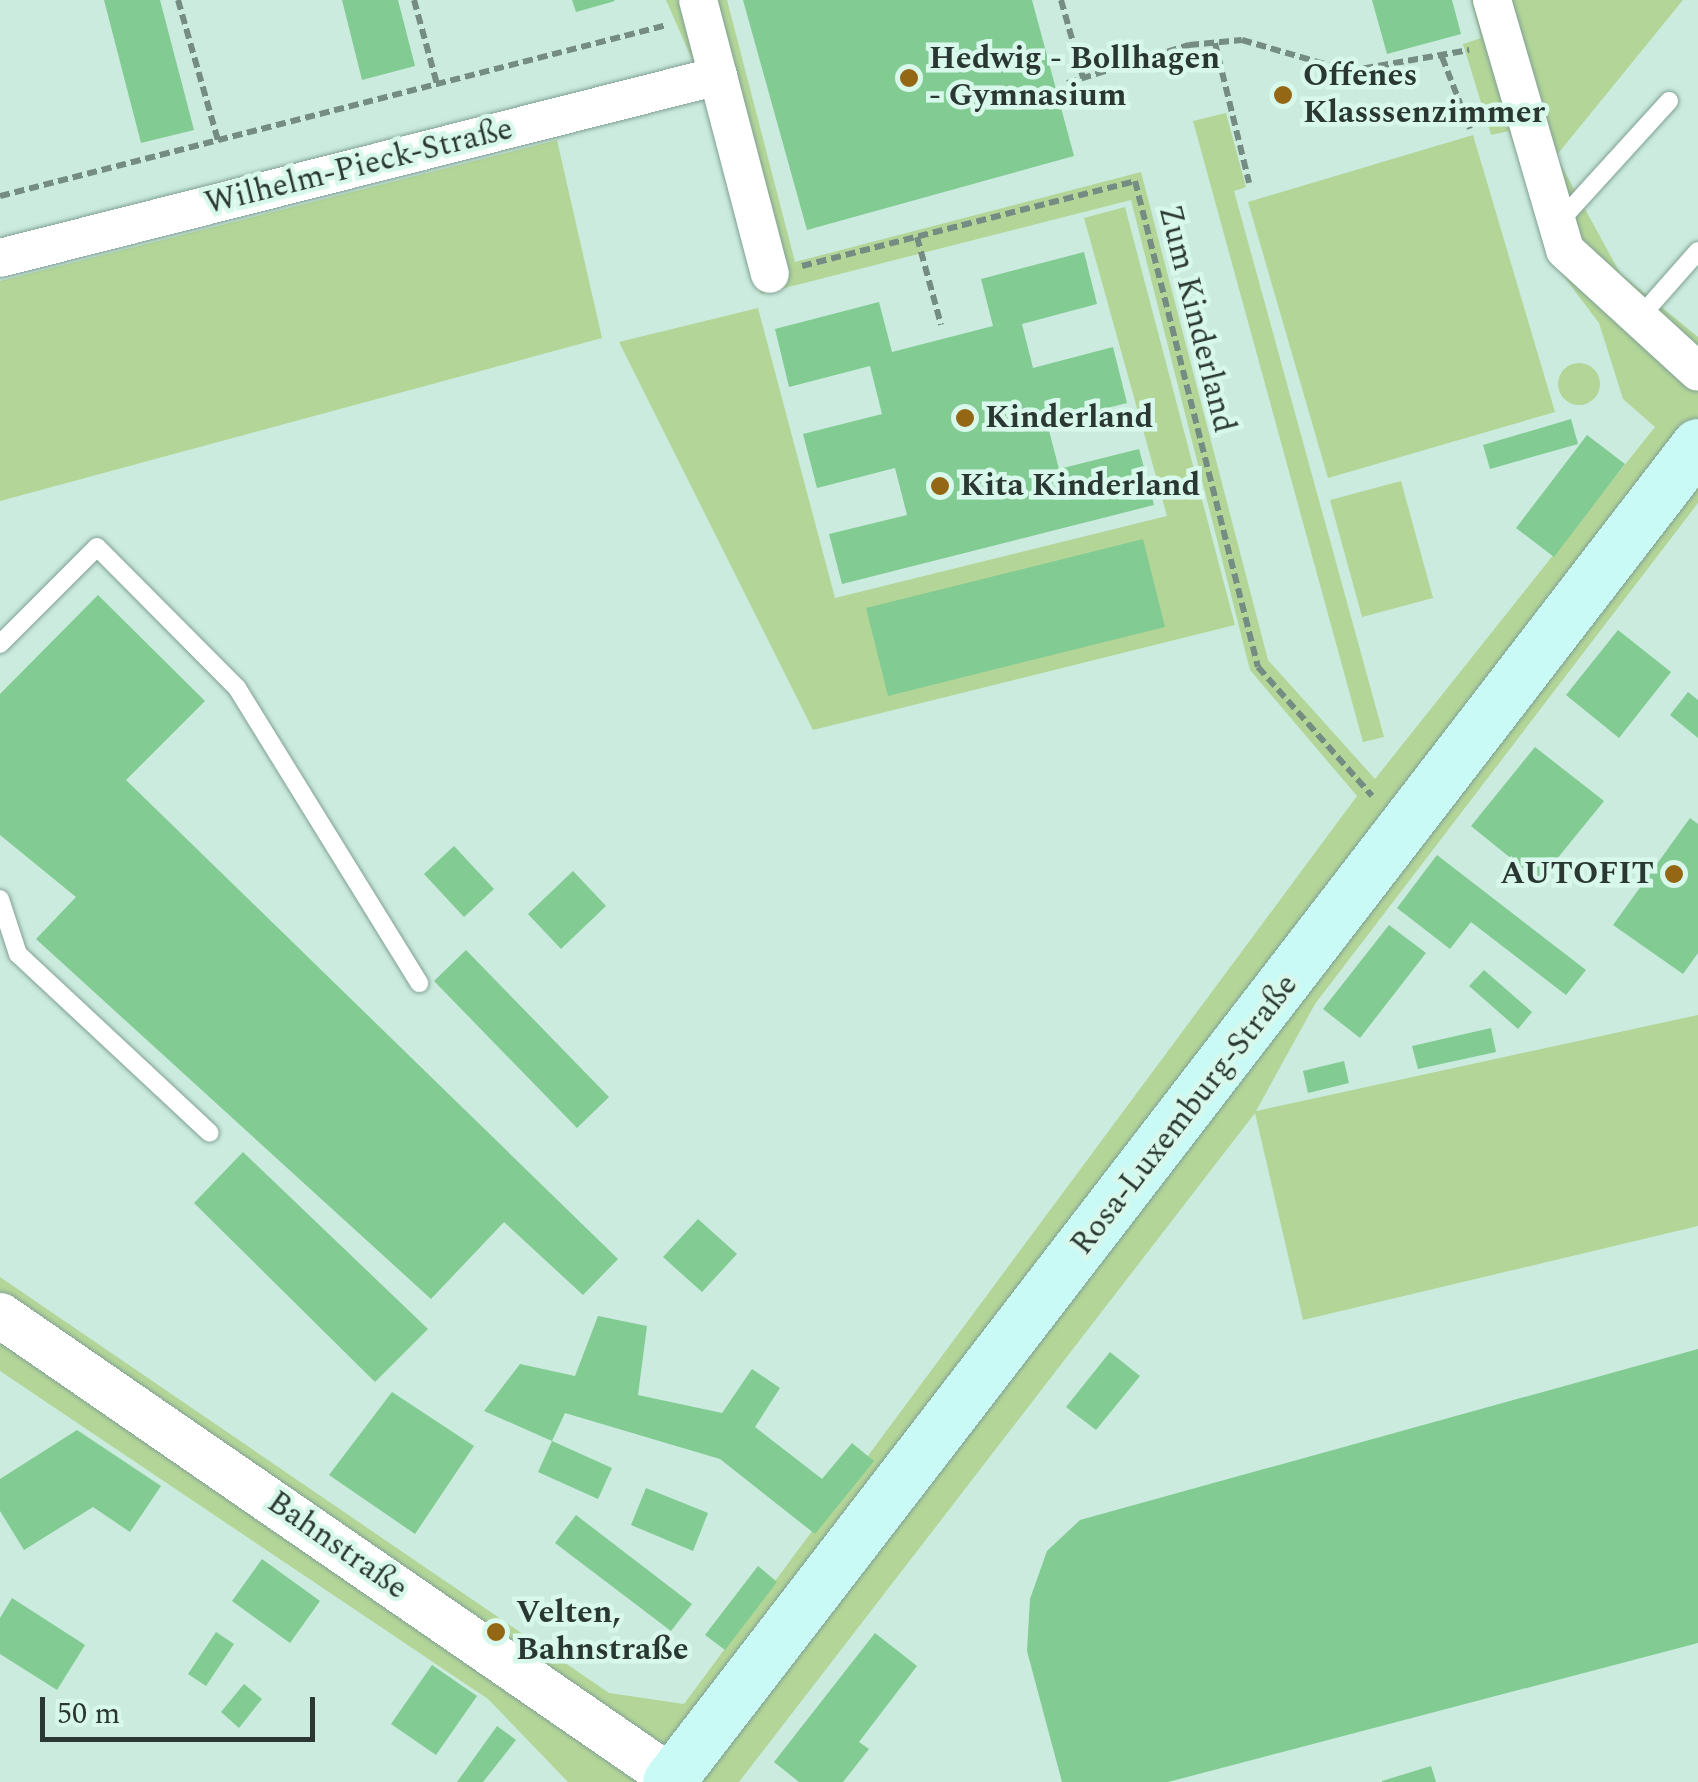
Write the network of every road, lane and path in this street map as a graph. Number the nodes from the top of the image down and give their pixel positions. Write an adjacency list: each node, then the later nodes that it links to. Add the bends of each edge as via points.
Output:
1 (178, 0): 15 (path)
2 (414, 0): 12 (path)
3 (1061, 0): 10 (path)
4 (1492, 0): 6 (street)
5 (700, 8): 9 (street); 12 (path)
6 (1504, 42): 8 (path); 19 (street)
7 (1214, 43): 8 (path, via 1242,40 1349,71); 10 (path); 16 (path)
8 (1442, 57): 14 (path)
9 (718, 76): 22 (street, Wilhelm-Pieck-Straße); 23 (street)
10 (1083, 78): 11 (path)
11 (1068, 82)
12 (437, 84): 15 (path)
13 (1669, 102): 19 (lane)
14 (1470, 128)
15 (218, 140): 18 (path)
16 (1249, 183)
17 (0, 186): 18 (path)
18 (1, 196)
19 (1557, 223): 24 (street, via 1565,250)
20 (917, 237): 23 (path, Zum Kinderland); 25 (path); 29 (path, Zum Kinderland, via 1135,181 1258,667)
21 (1698, 251): 24 (lane)
22 (0, 258)
23 (770, 274)
24 (1639, 318): 26 (street)
25 (941, 325)
26 (1698, 372)
27 (1698, 445): 34 (main road, Rosa-Luxemburg-Straße)
28 (0, 644): 31 (lane, via 97,547 237,688)
29 (1373, 796)
30 (0, 899): 32 (lane, via 18,954)
31 (419, 984)
32 (210, 1134)
33 (0, 1315): 34 (street, Bahnstraße)
34 (670, 1780)

